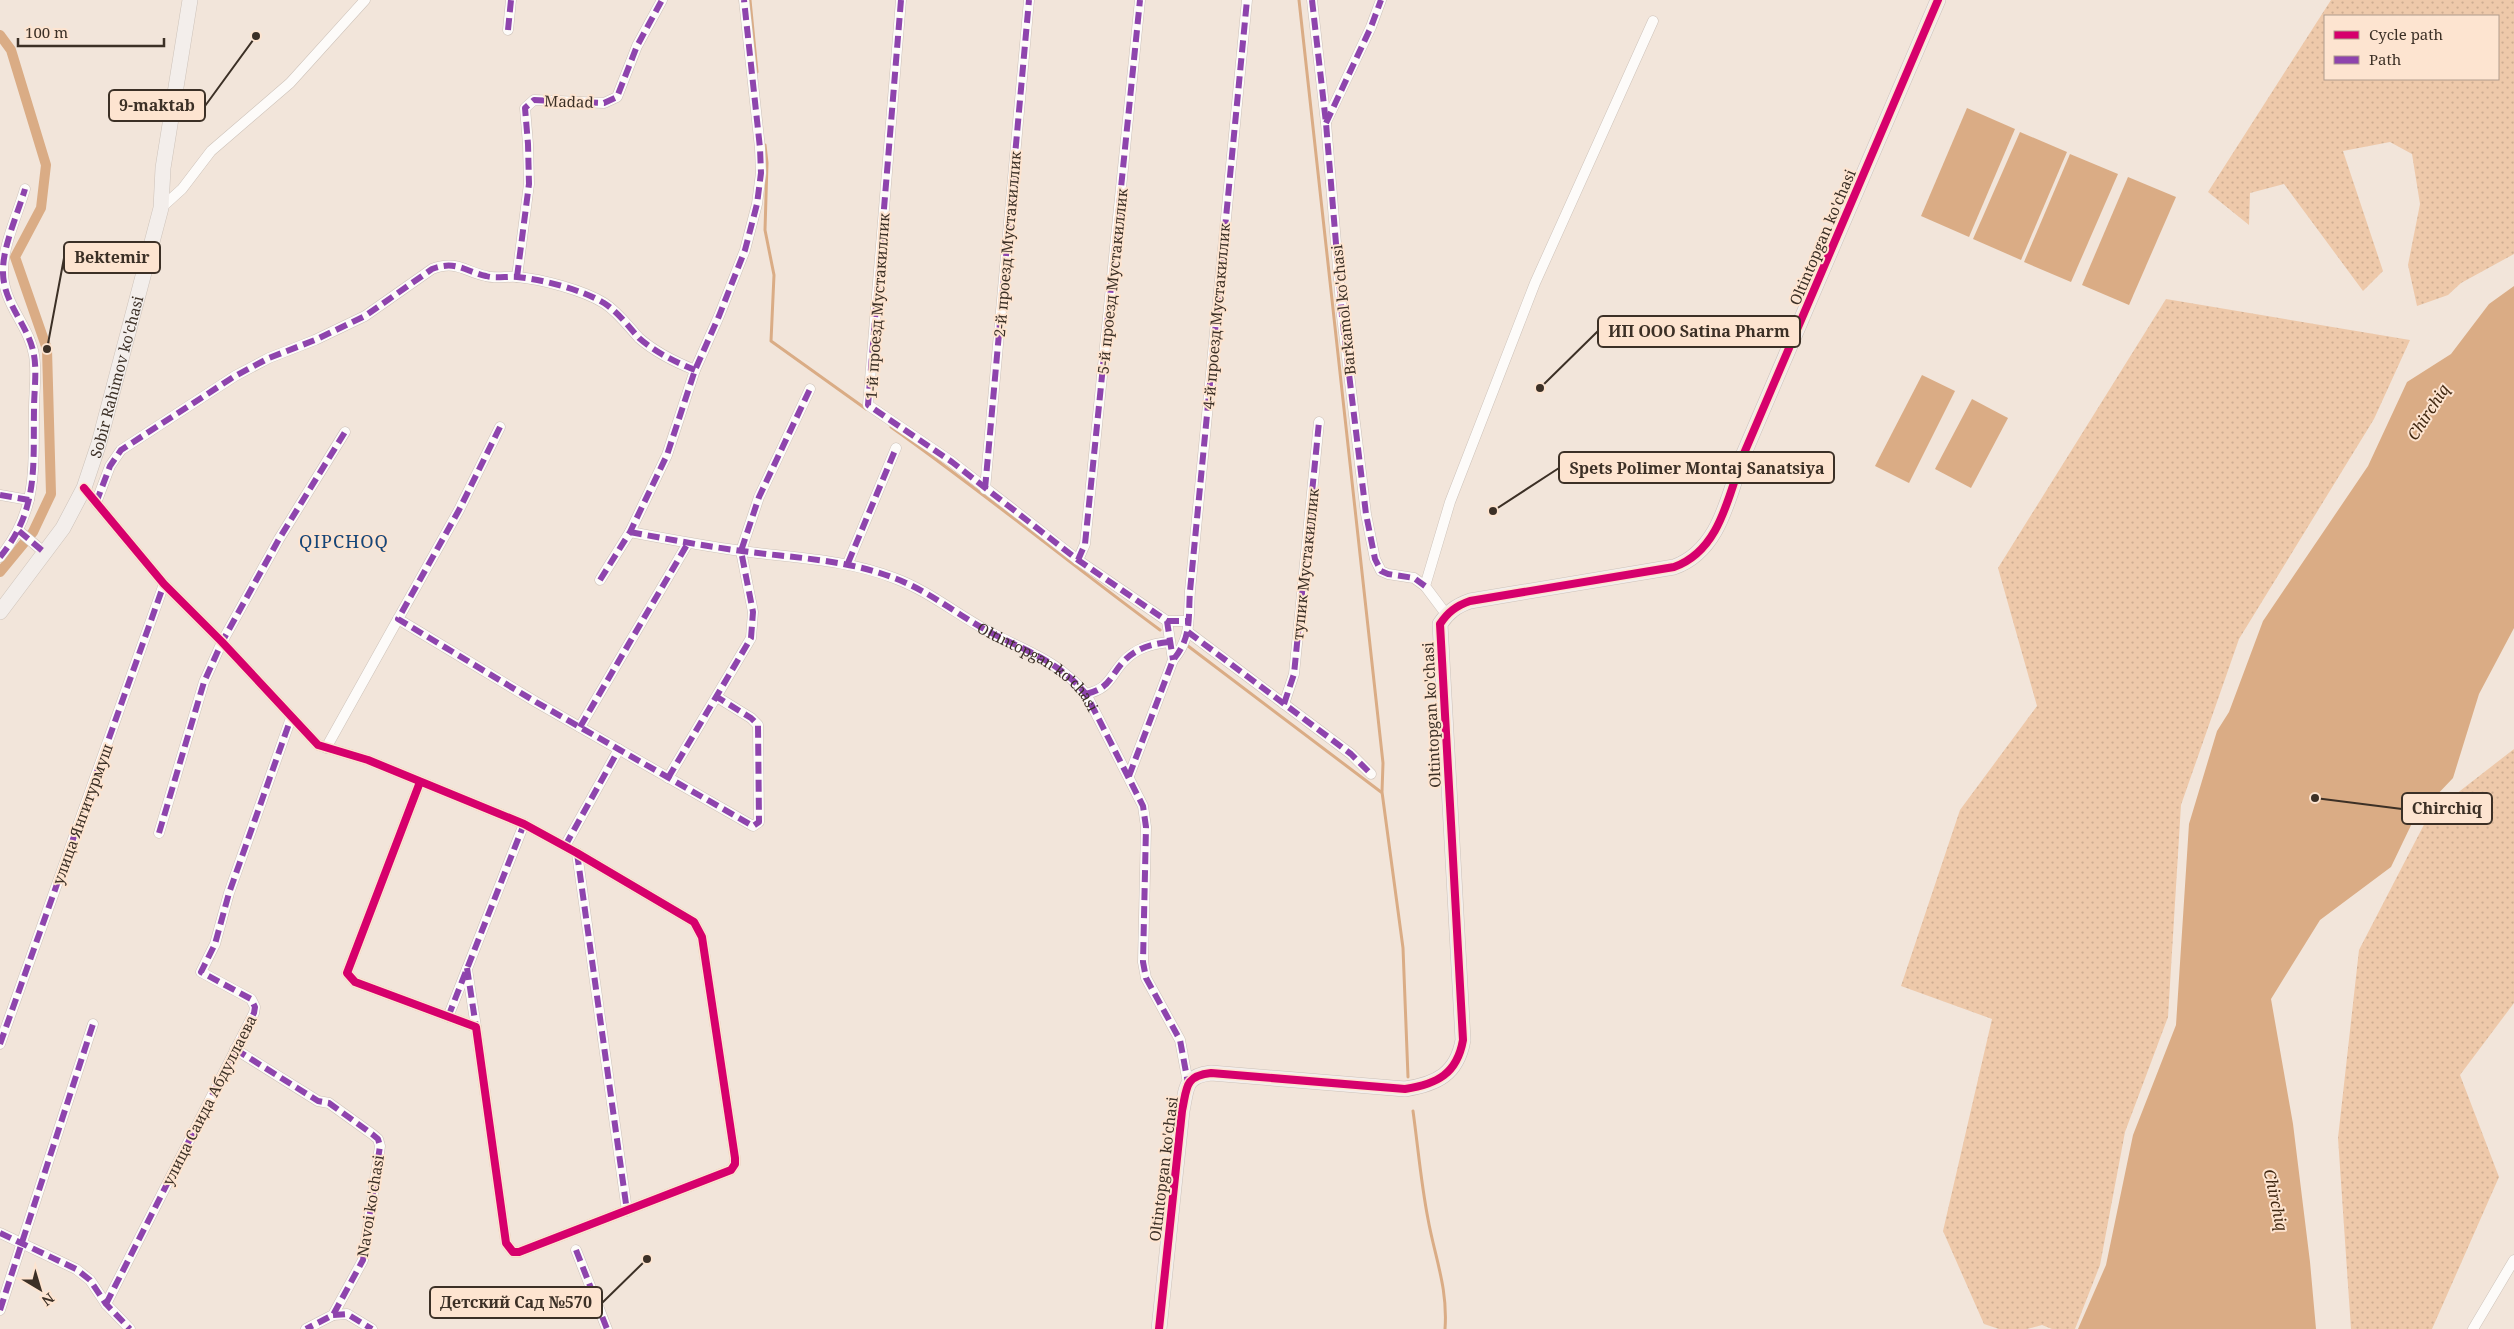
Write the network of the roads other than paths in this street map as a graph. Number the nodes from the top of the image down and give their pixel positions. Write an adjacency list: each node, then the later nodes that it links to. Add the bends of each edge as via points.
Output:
1 (190, 0): 17 (street, Sobir Rahimov ko'chasi, via 163,168)
2 (365, 0): 17 (street, via 290,83 211,151 182,189)
3 (511, 0): 14 (street)
4 (662, 0): 18 (street, Madad, via 637,46 617,97 604,102 534,100 525,108 529,184)
5 (744, 0): 19 (street, via 760,148 757,204 745,250)
6 (901, 0): 26 (street, 1-й проезд Мустакиллик, via 868,405 952,462)
7 (1029, 0): 26 (street, 2-й проезд Мустакиллик)
8 (1140, 0): 36 (street, 5-й проезд Мустакиллик, via 1085,544)
9 (1247, 0): 45 (street, 4-й проезд Мустакиллик)
10 (1312, 0): 15 (street, Barkamol ko'chasi)
11 (1381, 0): 15 (street)
12 (1938, 0): 42 (street, Oltintopgan ko'chasi, via 1708,544 1694,557 1674,567 1470,601)
13 (1653, 21): 40 (street, via 1535,284 1450,502)
14 (508, 30)
15 (1326, 123): 40 (street, Barkamol ko'chasi, via 1342,316 1366,514 1375,560 1388,574 1414,578)
16 (25, 189): 28 (street, via 3,269 4,287 34,355 34,474)
17 (161, 208): 25 (street, Sobir Rahimov ko'chasi)
18 (517, 277): 19 (street, via 577,292 604,303 658,352); 29 (street, via 486,276 444,264 432,269 365,316 235,376 121,450 110,466)
19 (695, 370): 30 (street, via 667,455)
20 (810, 389): 34 (street, via 759,497)
21 (1318, 422): 51 (street, тупик Мустакиллик, via 1294,674)
22 (500, 427): 43 (street, via 459,510)
23 (345, 432): 46 (street, via 279,539)
24 (896, 448): 37 (street)
25 (84, 488): 29 (street); 33 (street, Sobir Rahimov ko'chasi, via 63,528)
26 (985, 489): 36 (street, 1-й проезд Мустакиллик)
27 (0, 495): 28 (street)
28 (29, 500): 31 (street)
29 (96, 503): 39 (street)
30 (630, 532): 32 (street, Oltintopgan ko'chasi); 38 (street)
31 (22, 533): 33 (street); 35 (street)
32 (688, 543): 34 (street, Oltintopgan ko'chasi); 53 (street)
33 (40, 548): 41 (street, Sobir Rahimov ko'chasi)
34 (741, 551): 37 (street, Oltintopgan ko'chasi); 50 (street, via 753,627 751,638)
35 (0, 557)
36 (1078, 560): 44 (street, 1-й проезд Мустакиллик)
37 (848, 563): 49 (street, Oltintopgan ko'chasi, via 895,578 1058,666)
38 (600, 580)
39 (164, 584): 46 (street); 68 (street, улица Янгитурмуш)
40 (1425, 586): 42 (street, Barkamol ko'chasi)
41 (0, 612)
42 (1446, 614): 70 (street, Oltintopgan ko'chasi, via 1439,632 1463,1040 1452,1069 1436,1080 1405,1090 1211,1073 1195,1076)
43 (398, 619): 53 (street); 54 (street)
44 (1167, 622): 45 (street); 47 (street)
45 (1188, 626): 48 (street, 4-й проезд Мустакиллик, via 1184,647); 51 (street)
46 (222, 642): 52 (street); 61 (street, via 204,682)
47 (1168, 642): 48 (street); 49 (street, via 1145,646 1132,654 1105,687)
48 (1173, 660): 57 (street, 4-й проезд Мустакиллик)
49 (1086, 694): 57 (street, Oltintopgan ko'chasi)
50 (717, 698): 58 (street); 58 (street, via 758,725 759,822 748,825)
51 (1284, 704): 56 (street, via 1351,754)
52 (291, 718): 54 (street, via 312,740); 69 (street, улица Саида Абдуллаева, via 215,944 201,972 254,1003 254,1013)
53 (580, 727): 55 (street)
54 (326, 748): 59 (street, via 368,760)
55 (619, 749): 58 (street); 62 (street)
56 (1371, 774)
57 (1129, 776): 70 (street, Oltintopgan ko'chasi, via 1143,806 1146,827 1146,978 1180,1040)
58 (668, 778)
59 (420, 782): 60 (street); 65 (street, via 347,973 355,982)
60 (524, 824): 62 (street); 64 (street)
61 (158, 834)
62 (565, 846): 63 (street)
63 (577, 852): 71 (street); 71 (street, via 687,917 700,930 735,1158 731,1170 722,1176)
64 (467, 966): 65 (street); 67 (street)
65 (448, 1017): 67 (street)
66 (93, 1024): 73 (street)
67 (476, 1027): 71 (street, via 509,1249 519,1252)
68 (0, 1044)
69 (235, 1049): 76 (street, улица Саида Абдуллаева); 78 (street, Navoi ko'chasi, via 318,1102 329,1103 378,1139 379,1153 363,1260)
70 (1188, 1082): 83 (street, Oltintopgan ko'chasi, via 1182,1111)
71 (627, 1211)
72 (0, 1233): 73 (street)
73 (21, 1244): 76 (street, via 76,1269 90,1280); 77 (street)
74 (576, 1250): 82 (street)
75 (2514, 1260): 84 (street)
76 (106, 1304): 79 (street)
77 (1, 1305)
78 (333, 1315): 80 (street); 81 (street, via 347,1314)
79 (130, 1329)
80 (306, 1329)
81 (372, 1329)
82 (607, 1329)
83 (1159, 1329)
84 (2473, 1329)

